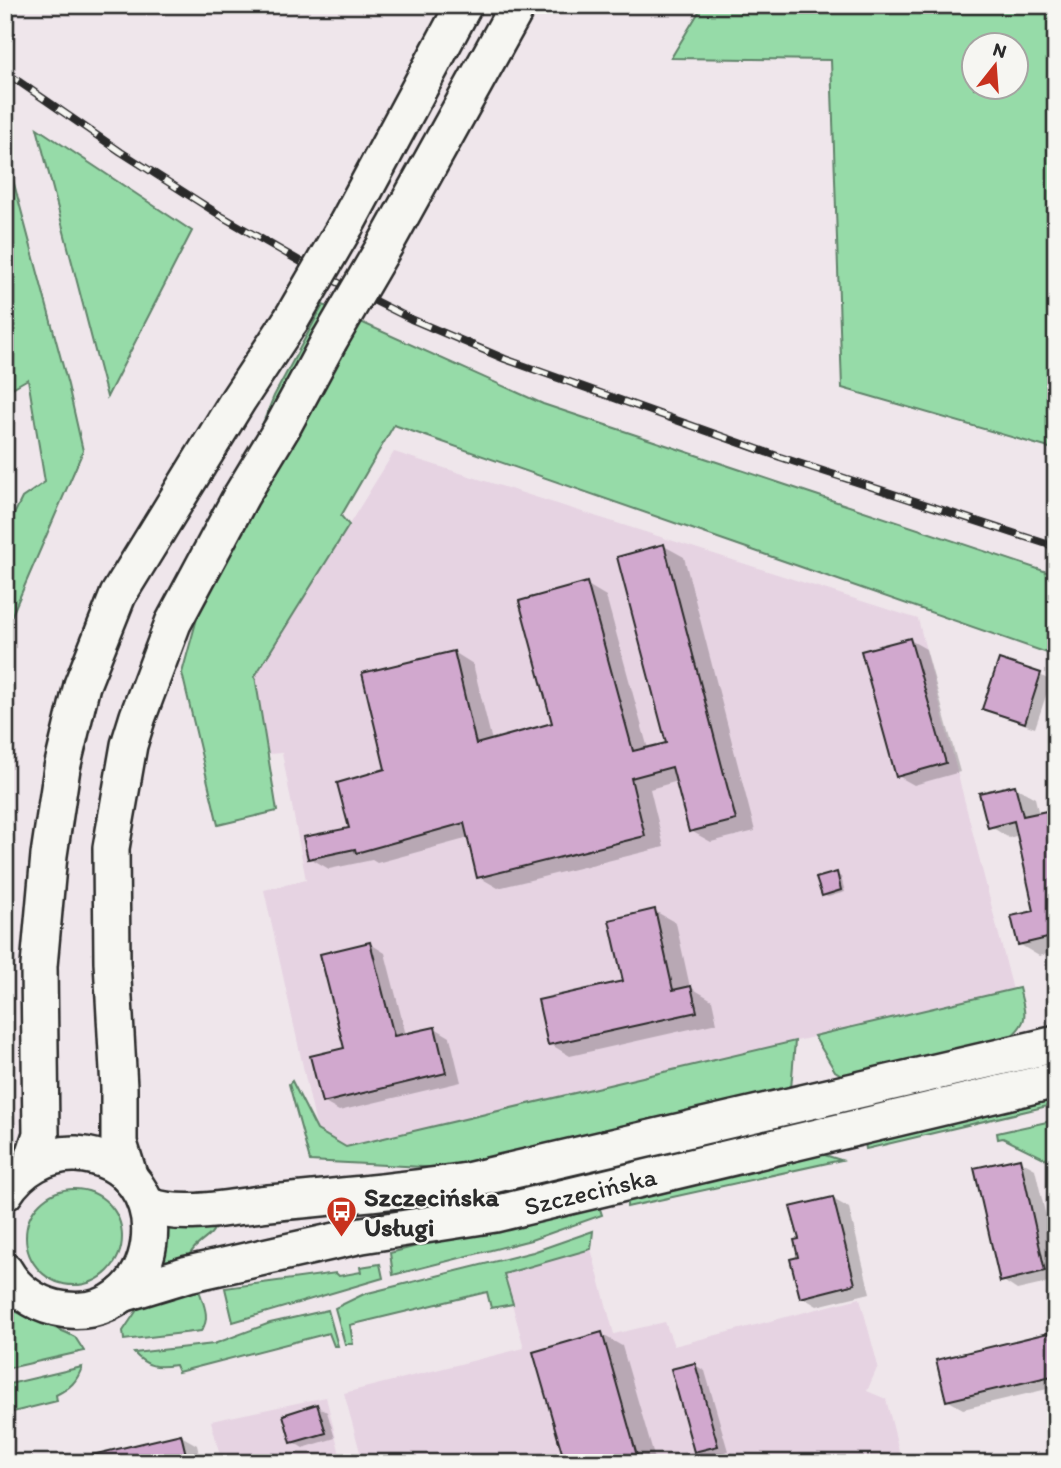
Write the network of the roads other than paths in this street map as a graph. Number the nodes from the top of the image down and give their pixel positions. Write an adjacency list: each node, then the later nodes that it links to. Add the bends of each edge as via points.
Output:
1 (464, 5): 5 (main road, bridge, via 291,320 118,595 82,685 62,768 49,855 39,966 41,1133)
2 (518, 5): 6 (main road, bridge, via 173,623 138,716 111,848 119,1143)
3 (1056, 1044): 6 (main road, Szczecińska, via 467,1181 169,1212)
4 (1056, 1080): 9 (main road, Szczecińska, via 495,1214 362,1235 188,1274)
5 (32, 1165): 6 (main road, via 58,1156 81,1155 104,1161); 7 (main road)
6 (138, 1192): 9 (main road, via 151,1237 142,1268)
7 (5, 1194)
8 (10, 1283): 9 (main road, Szczecińska, via 30,1298 74,1311)
9 (122, 1294)

